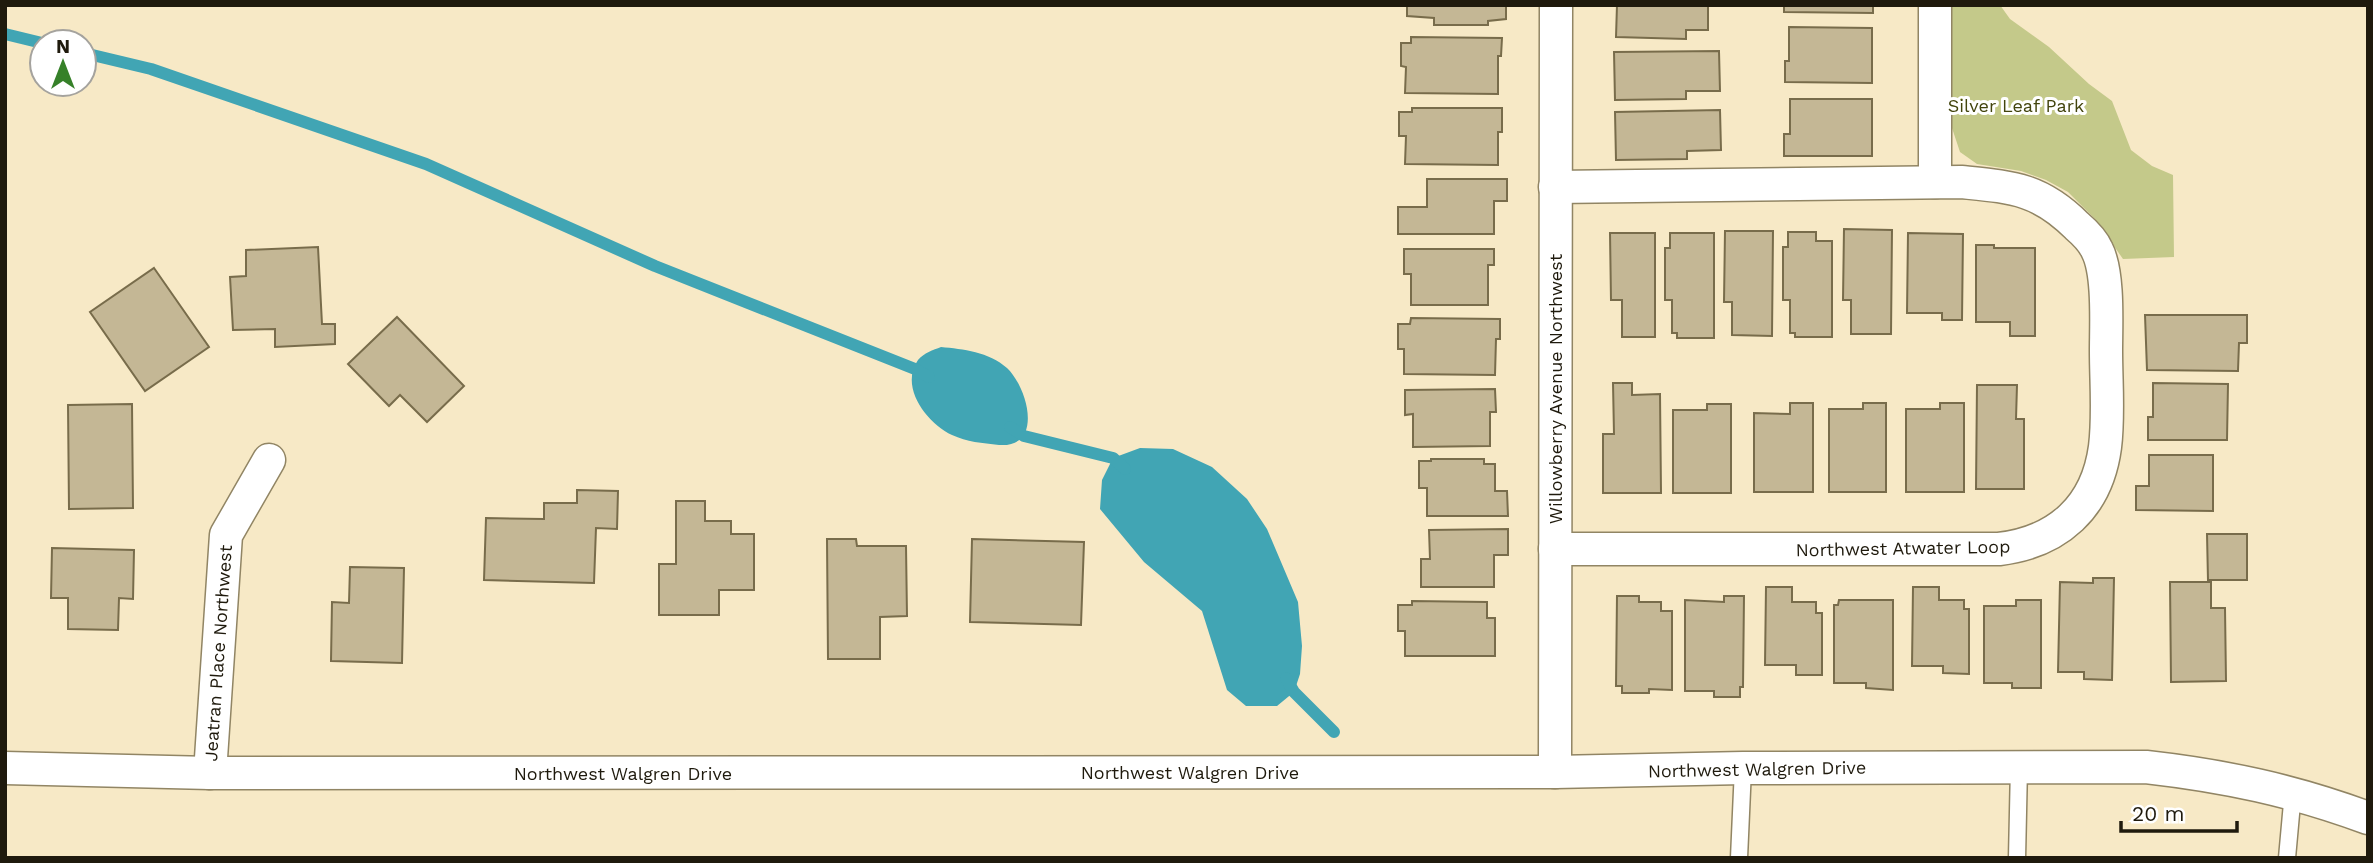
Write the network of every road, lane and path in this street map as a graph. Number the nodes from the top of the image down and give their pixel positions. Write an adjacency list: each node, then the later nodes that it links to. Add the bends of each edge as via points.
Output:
1 (1556, 5): 4 (street, Willowberry Avenue Northwest)
2 (1935, 5): 3 (street)
3 (1935, 182): 4 (street, Northwest Atwater Loop); 6 (street, Northwest Atwater Loop, via 2006,187 2043,198 2064,212 2098,251 2106,293 2105,447 2094,487 2060,529 2022,546 1999,549)
4 (1555, 187): 6 (street, Willowberry Avenue Northwest)
5 (269, 460): 11 (street, Jeatran Place Northwest, via 226,536)
6 (1555, 549): 10 (street, Willowberry Avenue Northwest)
7 (2019, 766): 9 (street, Northwest Walgren Drive); 12 (street, Northwest Walgren Drive, via 2146,767 2208,774); 15 (lane)
8 (5, 768): 11 (street, Northwest Walgren Drive)
9 (1743, 768): 10 (street, Northwest Walgren Drive); 14 (lane)
10 (1555, 772): 11 (street, Northwest Walgren Drive)
11 (210, 773)
12 (2292, 792): 13 (street, Northwest Walgren Drive); 16 (lane)
13 (2368, 818)
14 (1739, 858)
15 (2017, 858)
16 (2287, 858)

